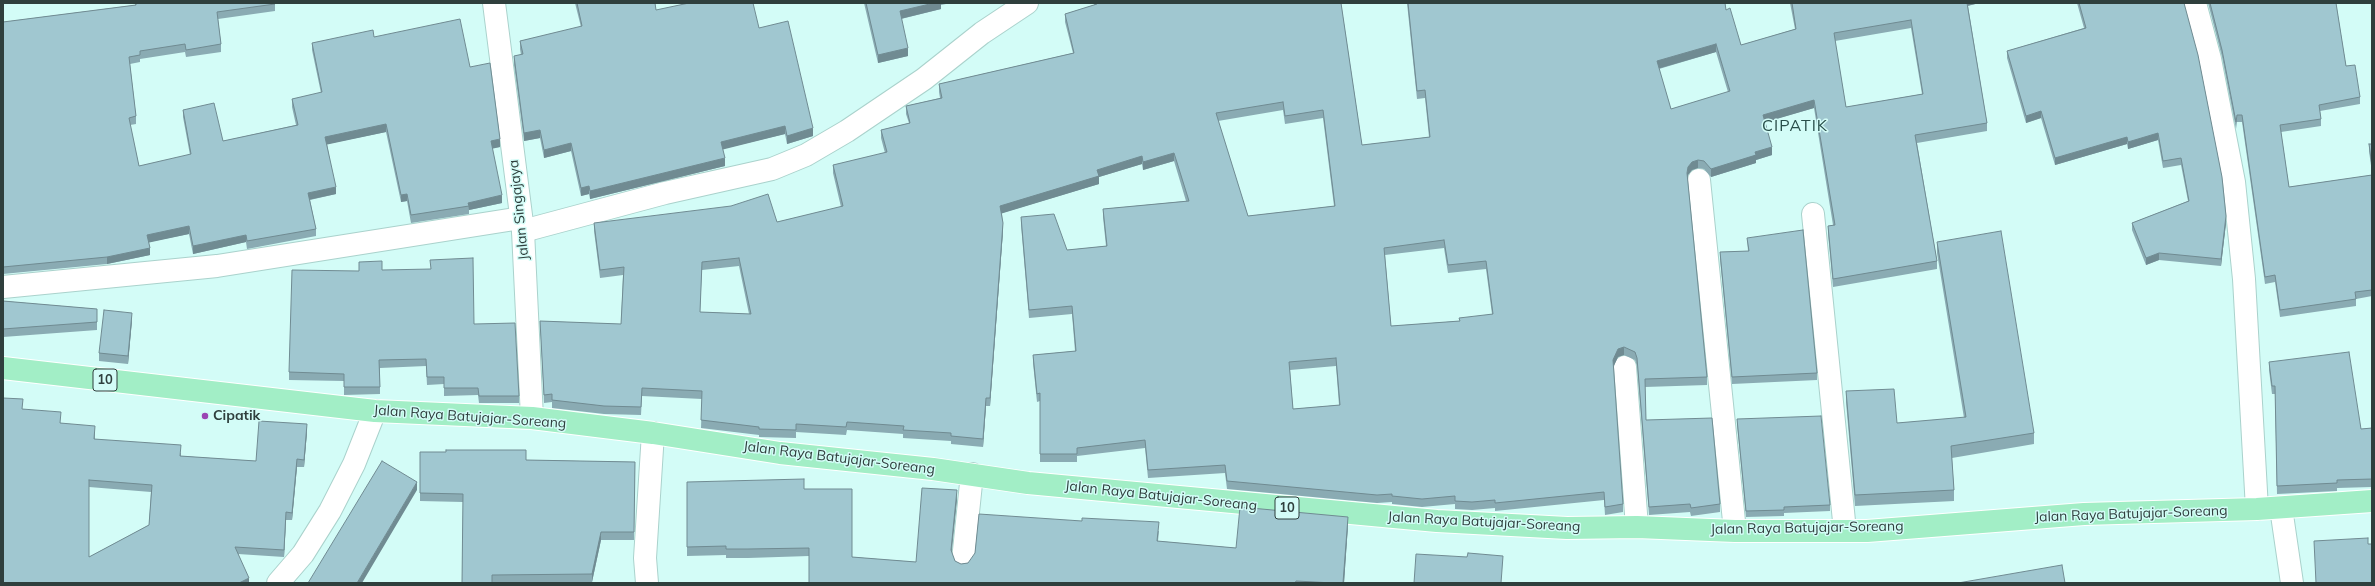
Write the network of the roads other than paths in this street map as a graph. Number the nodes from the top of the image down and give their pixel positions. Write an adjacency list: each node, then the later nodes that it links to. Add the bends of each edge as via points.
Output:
1 (494, 3): 6 (street, Jalan Singajaya)
2 (1027, 3): 6 (street, via 982,33 924,79 847,131 806,155 772,169)
3 (2195, 3): 16 (street, via 2210,59 2234,182 2244,279)
4 (1699, 180): 18 (street)
5 (1812, 214): 19 (street)
6 (522, 224): 7 (street, via 217,266); 11 (street, Jalan Singajaya)
7 (3, 287)
8 (1624, 367): 17 (street)
9 (3, 368): 10 (highway, Jalan Raya Batujajar-Soreang / 10)
10 (375, 411): 11 (highway, Jalan Raya Batujajar-Soreang / 10); 21 (street, via 354,464 330,511 303,554)
11 (532, 418): 12 (highway, Jalan Raya Batujajar-Soreang / 10)
12 (653, 433): 13 (highway, Jalan Raya Batujajar-Soreang / 10, via 780,453); 22 (street, via 645,558)
13 (972, 474): 17 (highway, Jalan Raya Batujajar-Soreang / 10, via 1028,483 1437,522 1567,528); 20 (street)
14 (2372, 501): 15 (highway, Jalan Raya Batujajar-Soreang / 10)
15 (2281, 508): 16 (highway, Jalan Raya Batujajar-Soreang / 10); 23 (street)
16 (2256, 509): 19 (highway, Jalan Raya Batujajar-Soreang / 10, via 2084,514)
17 (1637, 527): 18 (highway, Jalan Raya Batujajar-Soreang / 10)
18 (1735, 531): 19 (highway, Jalan Raya Batujajar-Soreang / 10)
19 (1845, 531)
20 (963, 560)
21 (278, 583)
22 (647, 583)
23 (2292, 583)

